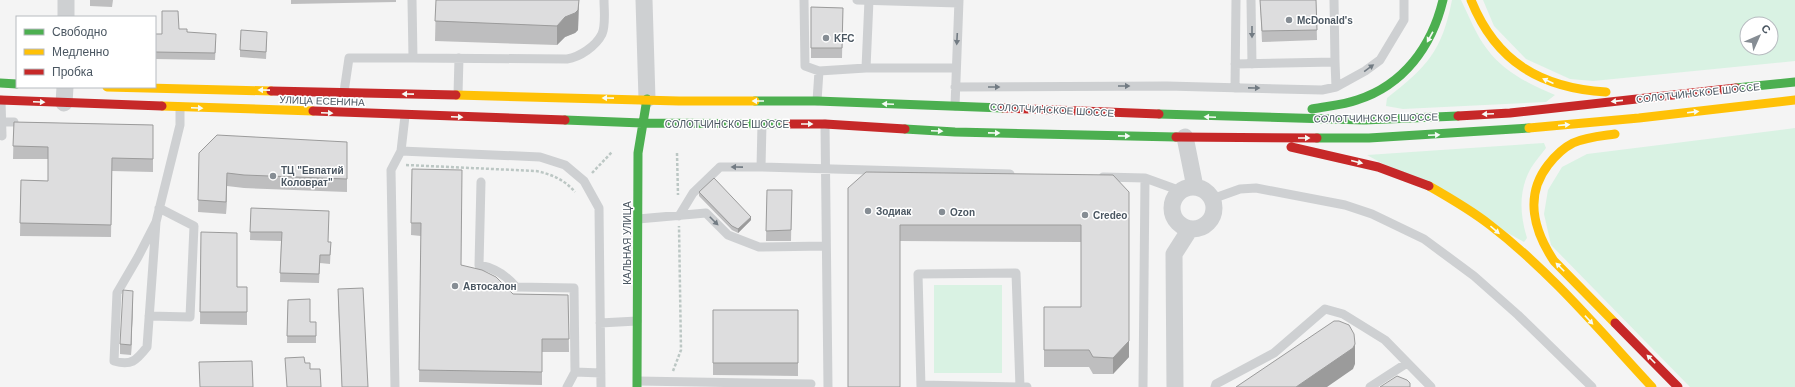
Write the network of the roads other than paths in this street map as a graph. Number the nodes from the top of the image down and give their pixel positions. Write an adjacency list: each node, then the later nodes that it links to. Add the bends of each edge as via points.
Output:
1 (66, 0): 15 (street)
2 (412, 0): 16 (lane)
3 (604, 0): 17 (lane, via 602,34 596,42 574,58)
4 (644, 0): 34 (street)
5 (804, 0): 23 (lane, via 805,66)
6 (857, 0): 7 (lane)
7 (869, 0): 14 (lane); 21 (lane)
8 (1236, 0): 19 (lane)
9 (1252, 0): 20 (lane, one-way to 20)
10 (1334, 0): 18 (lane)
11 (1404, 0): 28 (lane, one-way to 11, via 1380,60 1404,20)
12 (1444, 0): 42 (main road, one-way to 42, via 1435,29 1422,52 1408,70 1392,84 1343,104)
13 (1471, 0): 24 (main road, one-way to 13, via 1726,80 1611,92 1576,90 1536,76 1515,62 1486,30)
14 (958, 2): 22 (lane, one-way to 22)
15 (66, 16)
16 (413, 58): 17 (lane); 31 (lane, via 349,58)
17 (459, 58): 32 (lane)
18 (1335, 62): 20 (lane); 28 (lane)
19 (1236, 64): 20 (lane); 30 (lane)
20 (1252, 64)
21 (866, 68): 22 (lane); 23 (lane)
22 (955, 68): 27 (lane)
23 (819, 70): 37 (lane)
24 (1795, 81): 42 (main road, СОЛОТЧИНСКОЕ ШОССЕ, one-way to 42, via 1510,113 1364,120)
25 (0, 83): 26 (main road)
26 (16, 84)
27 (955, 87): 30 (lane, one-way to 30); 38 (lane)
28 (1336, 87): 30 (lane, one-way to 28, via 1322,90)
29 (155, 88): 31 (main road, УЛИЦА ЕСЕНИНА, one-way to 29)
30 (1235, 88)
31 (344, 92): 32 (main road, УЛИЦА ЕСЕНИНА, one-way to 31)
32 (458, 94): 34 (main road, УЛИЦА ЕСЕНИНА, one-way to 32)
33 (65, 95): 35 (main road, УЛИЦА ЕСЕНИНА, one-way to 33); 39 (main road, УЛИЦА ЕСЕНИНА)
34 (647, 99): 37 (main road, СОЛОТЧИНСКОЕ ШОССЕ, one-way to 34); 45 (main road, КАЛЬНАЯ УЛИЦА)
35 (1, 100): 43 (lane)
36 (1795, 101): 40 (main road); 52 (main road, СОЛОТЧИНСКОЕ ШОССЕ, one-way to 36, via 1369,138 1510,130)
37 (817, 102): 38 (main road, СОЛОТЧИНСКОЕ ШОССЕ, one-way to 37)
38 (955, 106): 42 (main road, СОЛОТЧИНСКОЕ ШОССЕ, one-way to 38); 48 (street)
39 (180, 108): 41 (main road, УЛИЦА ЕСЕНИНА, one-way to 41); 62 (lane, via 180,125)
40 (1745, 115)
41 (405, 116): 45 (main road, УЛИЦА ЕСЕНИНА, one-way to 45); 53 (lane)
42 (1249, 118)
43 (1, 122): 44 (lane); 50 (lane)
44 (14, 122)
45 (642, 123): 46 (main road, СОЛОТЧИНСКОЕ ШОССЕ); 64 (main road, КАЛЬНАЯ УЛИЦА, via 638,153)
46 (762, 124): 47 (main road, СОЛОТЧИНСКОЕ ШОССЕ, one-way to 47); 54 (lane)
47 (825, 124): 48 (main road, СОЛОТЧИНСКОЕ ШОССЕ, one-way to 48); 55 (lane)
48 (955, 132): 51 (main road, СОЛОТЧИНСКОЕ ШОССЕ, one-way to 51)
49 (1621, 134): 90 (main road, one-way to 49, via 1554,261 1545,249 1534,224 1533,196 1537,184 1557,153 1579,140)
50 (2, 136)
51 (1185, 137): 52 (main road, СОЛОТЧИНСКОЕ ШОССЕ); 60 (street)
52 (1251, 138): 89 (main road, one-way to 89, via 1393,172 1428,186 1458,203 1489,224 1543,271)
53 (401, 151): 70 (lane, via 540,157 565,165 584,181 599,208); 77 (lane, via 392,165 391,177)
54 (761, 167): 55 (lane); 63 (lane, one-way to 63, via 720,167 693,193)
55 (824, 168): 56 (lane); 67 (lane)
56 (1020, 174)
57 (1090, 176): 58 (lane)
58 (1145, 178): 60 (lane); 83 (lane)
59 (481, 182): 72 (lane, via 478,266 500,272 516,288 574,288)
60 (1188, 189): 61 (street, via 1202,189); 66 (street, via 1172,202 1172,210 1173,217 1178,223)
61 (1212, 199): 66 (street, via 1214,211 1208,223); 88 (lane, via 1240,188 1256,188 1345,205 1372,214 1424,239 1474,276)
62 (159, 208): 65 (lane); 68 (lane, via 194,226 190,317)
63 (679, 216): 64 (lane); 67 (lane, one-way to 67, via 706,213 728,235 759,247)
64 (638, 219): 69 (main road, КАЛЬНАЯ УЛИЦА)
65 (156, 222): 68 (lane); 68 (lane, via 117,293 114,361 131,363 141,356 147,347)
66 (1190, 229): 84 (street, via 1174,254)
67 (826, 246): 80 (lane)
68 (149, 316)
69 (637, 321): 70 (lane); 74 (main road, КАЛЬНАЯ УЛИЦА)
70 (600, 323): 73 (lane)
71 (1407, 363): 85 (lane, via 1385,340 1343,314 1325,309 1274,352 1216,384); 86 (lane); 87 (lane)
72 (575, 372): 73 (lane); 78 (lane)
73 (601, 373): 79 (lane)
74 (638, 384): 75 (lane, via 670,381)
75 (811, 384)
76 (921, 386): 81 (lane); 81 (lane, via 918,274 1016,273)
77 (395, 387)
78 (567, 387)
79 (601, 387)
80 (828, 387)
81 (1020, 387): 82 (lane)
82 (1027, 387)
83 (1143, 387)
84 (1175, 387)
85 (1215, 387)
86 (1370, 387)
87 (1431, 387)
88 (1592, 387)
89 (1652, 387)
90 (1678, 387)

